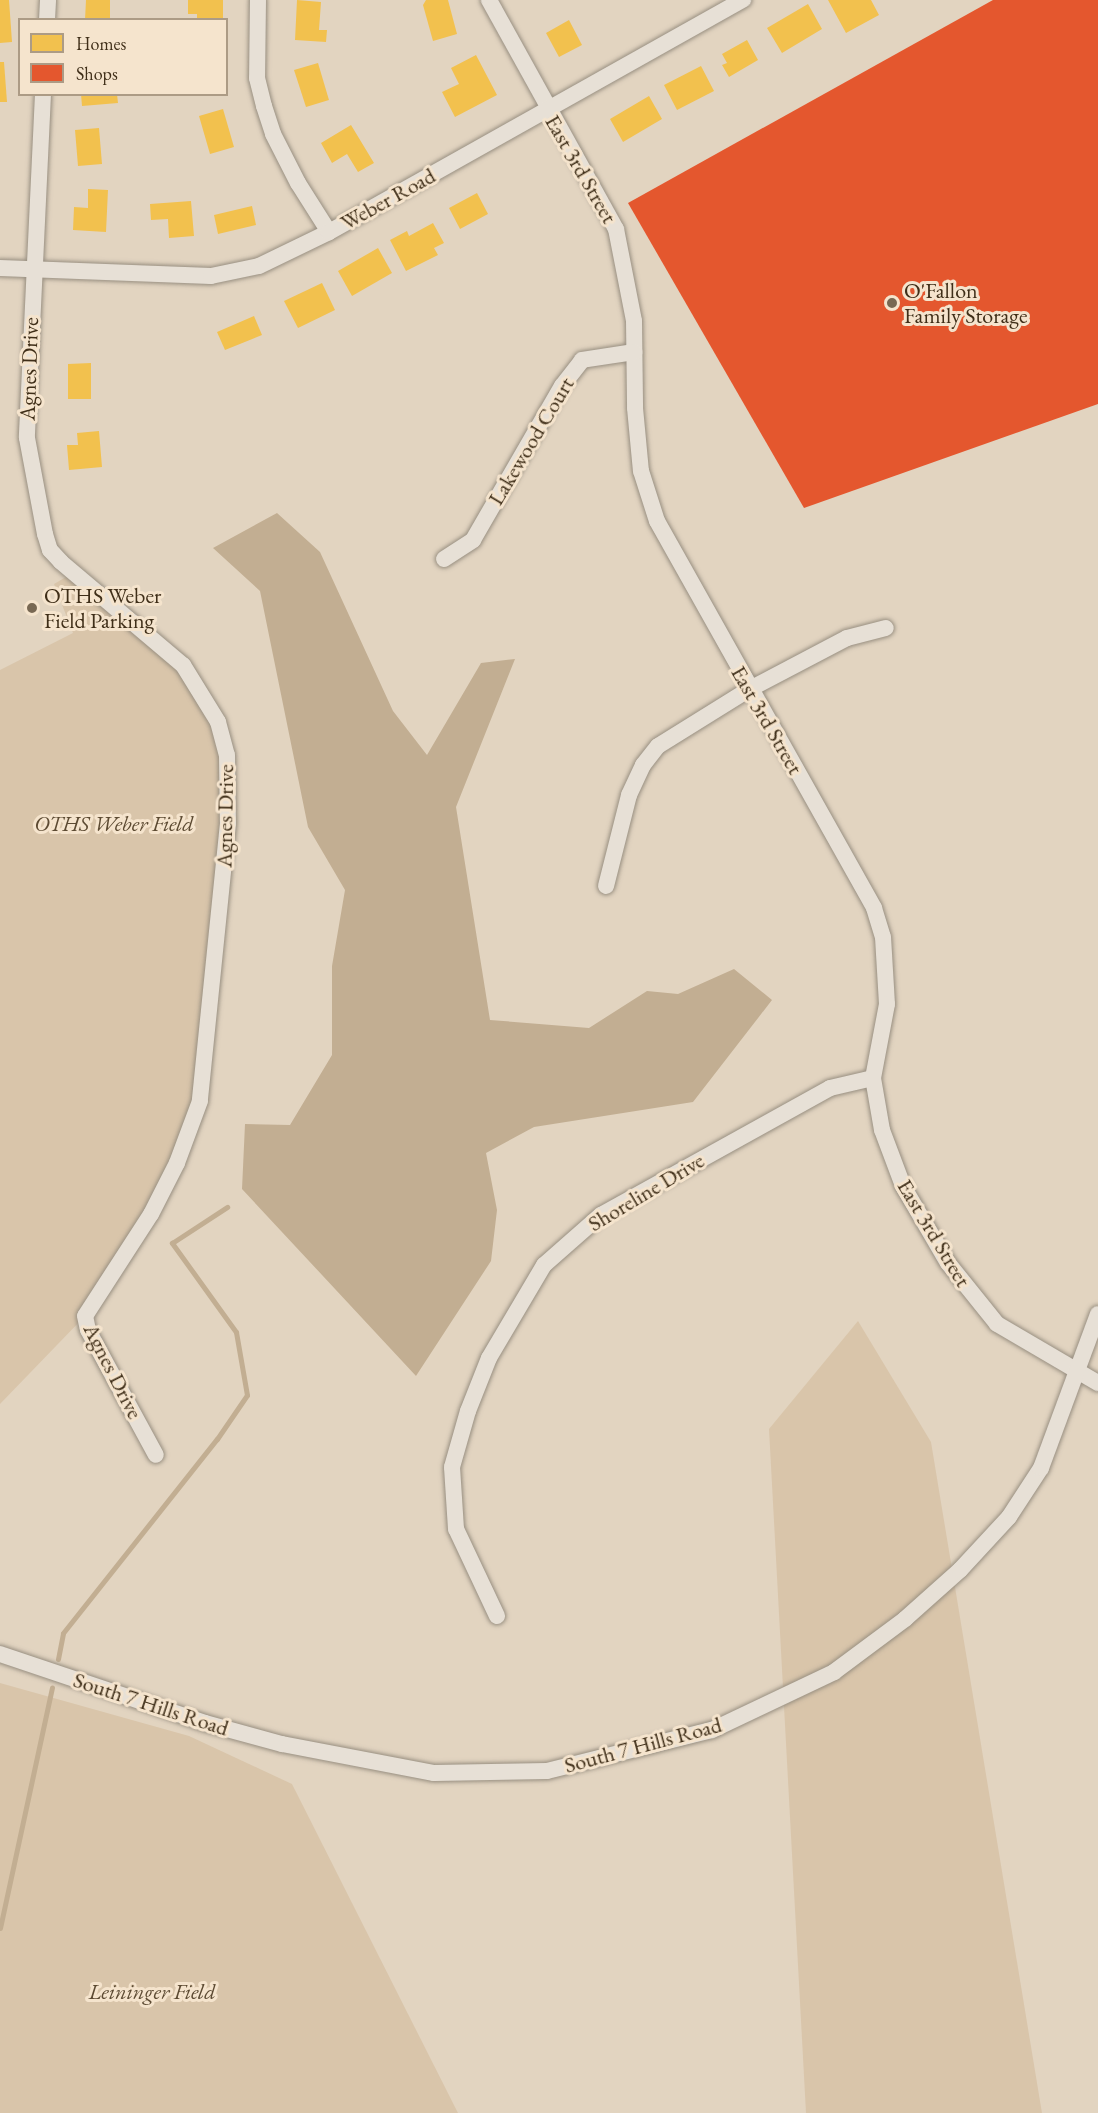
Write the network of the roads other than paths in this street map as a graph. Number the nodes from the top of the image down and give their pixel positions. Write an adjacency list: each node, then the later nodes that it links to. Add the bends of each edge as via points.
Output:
1 (48, 0): 5 (street)
2 (258, 0): 8 (street, via 257,78 264,106 273,134 298,183)
3 (489, 0): 7 (street, East 3rd Street)
4 (743, 0): 7 (street, Weber Road)
5 (47, 18)
6 (43, 96): 10 (street, Agnes Drive)
7 (547, 110): 8 (street, Weber Road); 11 (street, East 3rd Street, via 616,229 630,289)
8 (329, 232): 10 (street, Weber Road, via 260,266 211,276)
9 (0, 268): 10 (street, Weber Road)
10 (33, 269): 20 (street, Agnes Drive, via 27,438 50,550 183,665 218,723 227,755 228,823 200,1101 182,1153 151,1214 86,1316 88,1330)
11 (634, 352): 12 (street, Lakewood Court, via 582,360 562,386 472,540); 14 (street, East 3rd Street, via 635,408 647,498)
12 (444, 559)
13 (886, 628): 14 (street, via 847,638)
14 (748, 690): 15 (street, via 658,746 643,765 628,795); 16 (street, East 3rd Street, via 861,880 883,937 887,1004)
15 (606, 886)
16 (873, 1078): 18 (street, East 3rd Street, via 882,1130 903,1186 948,1263 997,1324); 21 (street, Shoreline Drive, via 830,1088 601,1215 544,1265 489,1358 452,1467 456,1529)
17 (1098, 1314): 18 (street, South 7 Hills Road)
18 (1077, 1371): 19 (street, East 3rd Street); 22 (street, South 7 Hills Road, via 1041,1468 1009,1517 960,1570 891,1631 834,1672 757,1710 712,1730 605,1759 547,1771 434,1773 271,1741)
19 (1098, 1383)
20 (156, 1455)
21 (497, 1616)
22 (0, 1654)

